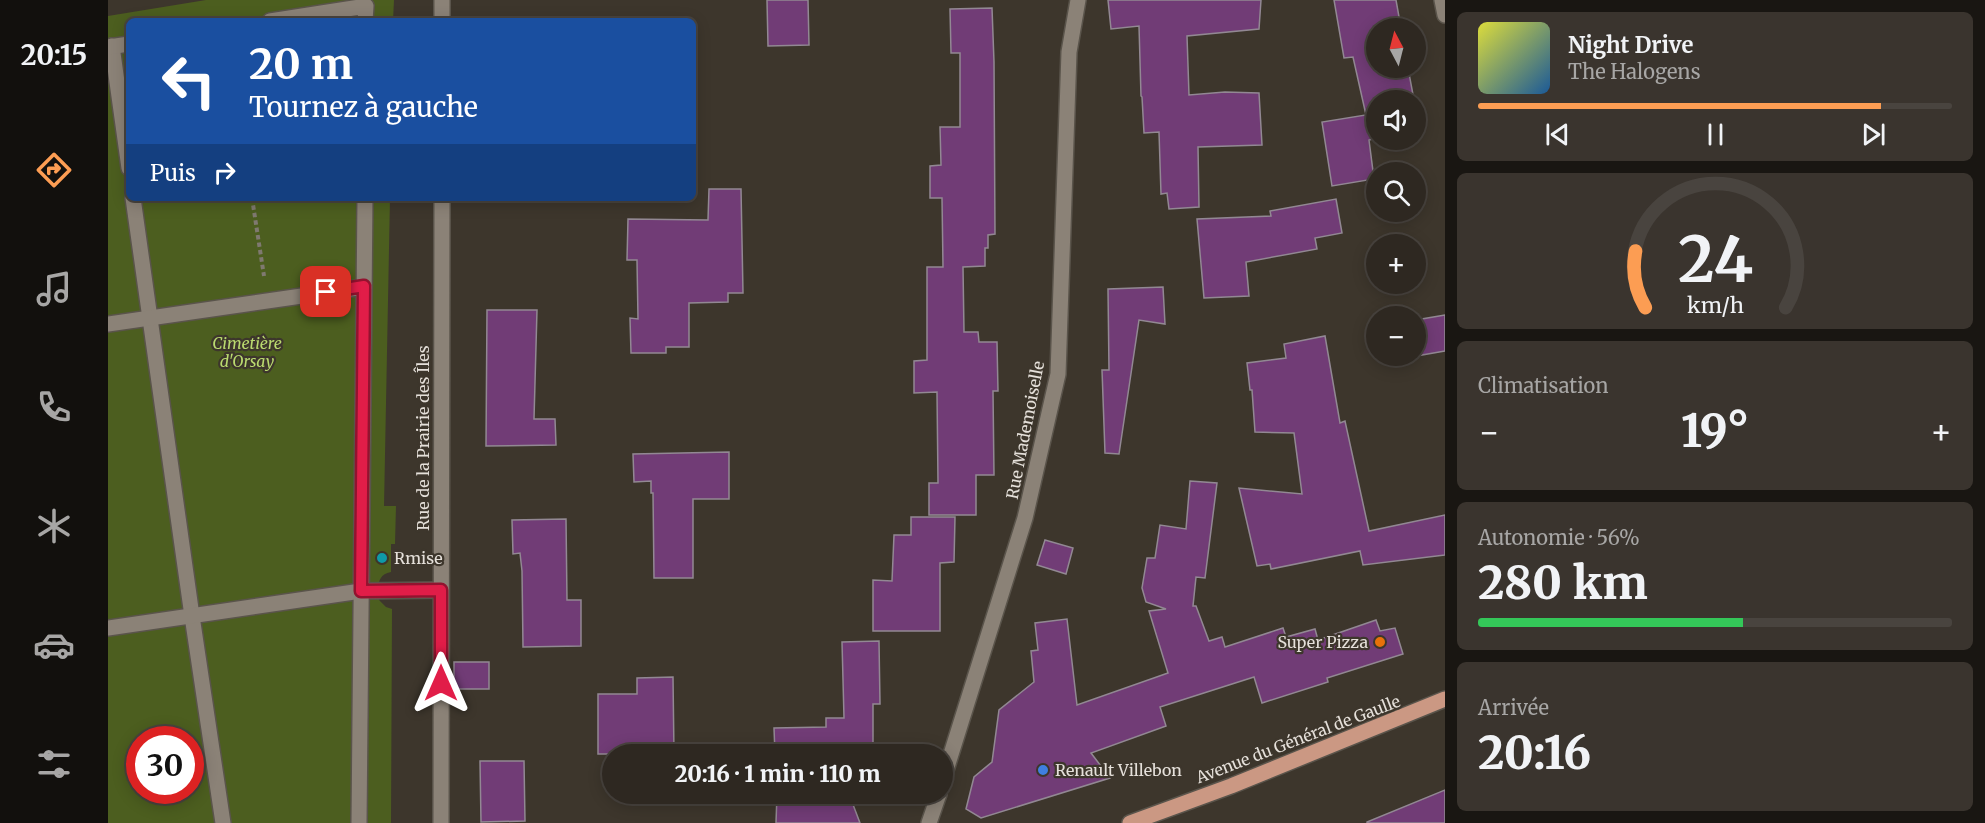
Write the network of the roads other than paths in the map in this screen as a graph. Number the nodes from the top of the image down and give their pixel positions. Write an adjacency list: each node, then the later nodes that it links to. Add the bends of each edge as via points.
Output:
1 (442, 0): 7 (street)
2 (1078, 0): 22 (street, Rue Mademoiselle, via 1070,51 1058,374 1025,518)
3 (1442, 0): 4 (street)
4 (1445, 15)
5 (289, 18): 6 (street, via 366,6)
6 (366, 18)
7 (442, 18)
8 (126, 44): 9 (street)
9 (110, 47): 10 (street)
10 (126, 149)
11 (133, 201): 15 (street)
12 (365, 201): 14 (street)
13 (442, 201): 17 (street, Rue de la Prairie des Îles)
14 (364, 286): 15 (street); 18 (street)
15 (150, 318): 16 (street); 19 (street)
16 (108, 324)
17 (441, 590): 18 (street); 26 (street, Rue de la Prairie des Îles)
18 (361, 591): 19 (street); 25 (street)
19 (192, 616): 20 (street); 24 (street)
20 (108, 628)
21 (1445, 699): 28 (main road, Avenue du Général de Gaulle)
22 (953, 748)
23 (936, 804): 27 (street)
24 (223, 823)
25 (359, 823)
26 (441, 823)
27 (929, 823)
28 (1130, 823)

